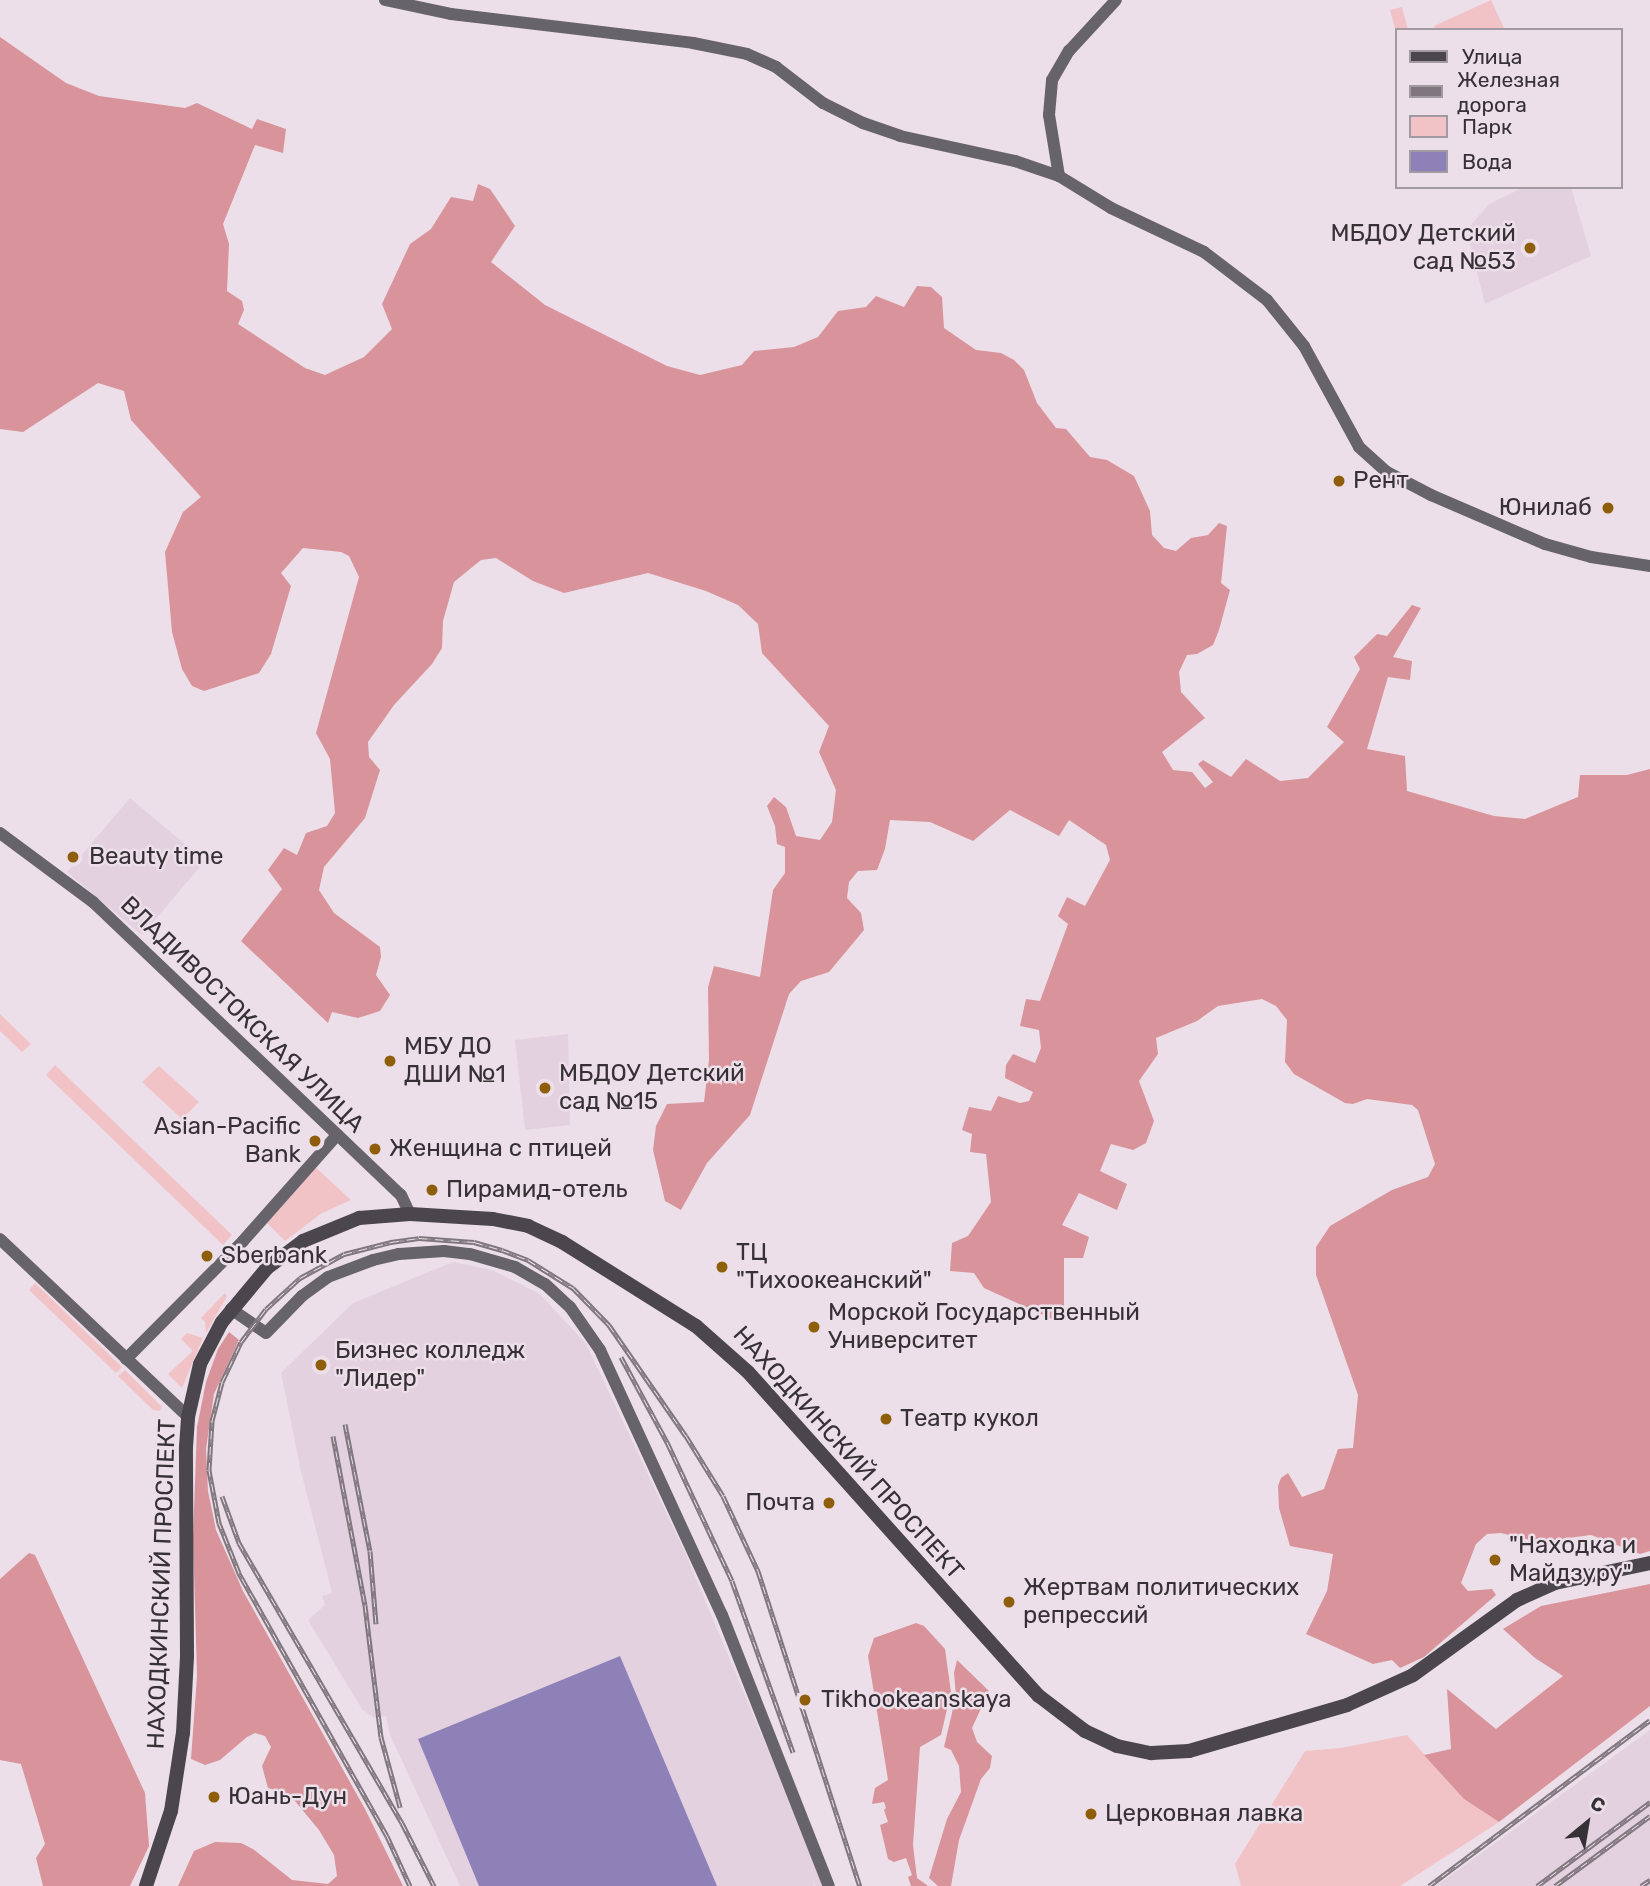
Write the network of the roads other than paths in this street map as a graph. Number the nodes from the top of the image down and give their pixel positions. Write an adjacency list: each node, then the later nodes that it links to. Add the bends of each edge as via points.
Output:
1 (385, 0): 3 (main road, via 451,14 693,43 747,54 776,67 835,110 872,127)
2 (1116, 0): 3 (main road, via 1069,51 1052,80 1049,115)
3 (1059, 176): 4 (main road, via 1111,208 1205,252 1267,300 1304,346 1359,447 1387,472 1545,544)
4 (1650, 566)
5 (0, 833): 6 (main road, ВЛАДИВОСТОКСКАЯ УЛИЦА, via 93,902)
6 (337, 1135): 7 (main road, ВЛАДИВОСТОКСКАЯ УЛИЦА, via 401,1195); 10 (main road, via 234,1250)
7 (410, 1214): 9 (main road, НАХОДКИНСКИЙ ПРОСПЕКТ, via 359,1218 303,1241 267,1268); 12 (main road, НАХОДКИНСКИЙ ПРОСПЕКТ, via 528,1226 562,1242 696,1326 748,1372 1039,1696 1080,1728 1117,1746 1151,1753 1189,1751 1347,1705 1413,1675 1517,1600 1555,1583)
8 (0, 1239): 10 (main road)
9 (231, 1309): 11 (main road, НАХОДКИНСКИЙ ПРОСПЕКТ, via 200,1364); 14 (main road, via 266,1333 328,1277 386,1257 444,1251 515,1268 545,1284 570,1307 600,1350 722,1615)
10 (126, 1359): 11 (main road)
11 (188, 1417): 13 (main road, НАХОДКИНСКИЙ ПРОСПЕКТ, via 183,1733 172,1811)
12 (1650, 1563)
13 (146, 1886)
14 (829, 1886)

